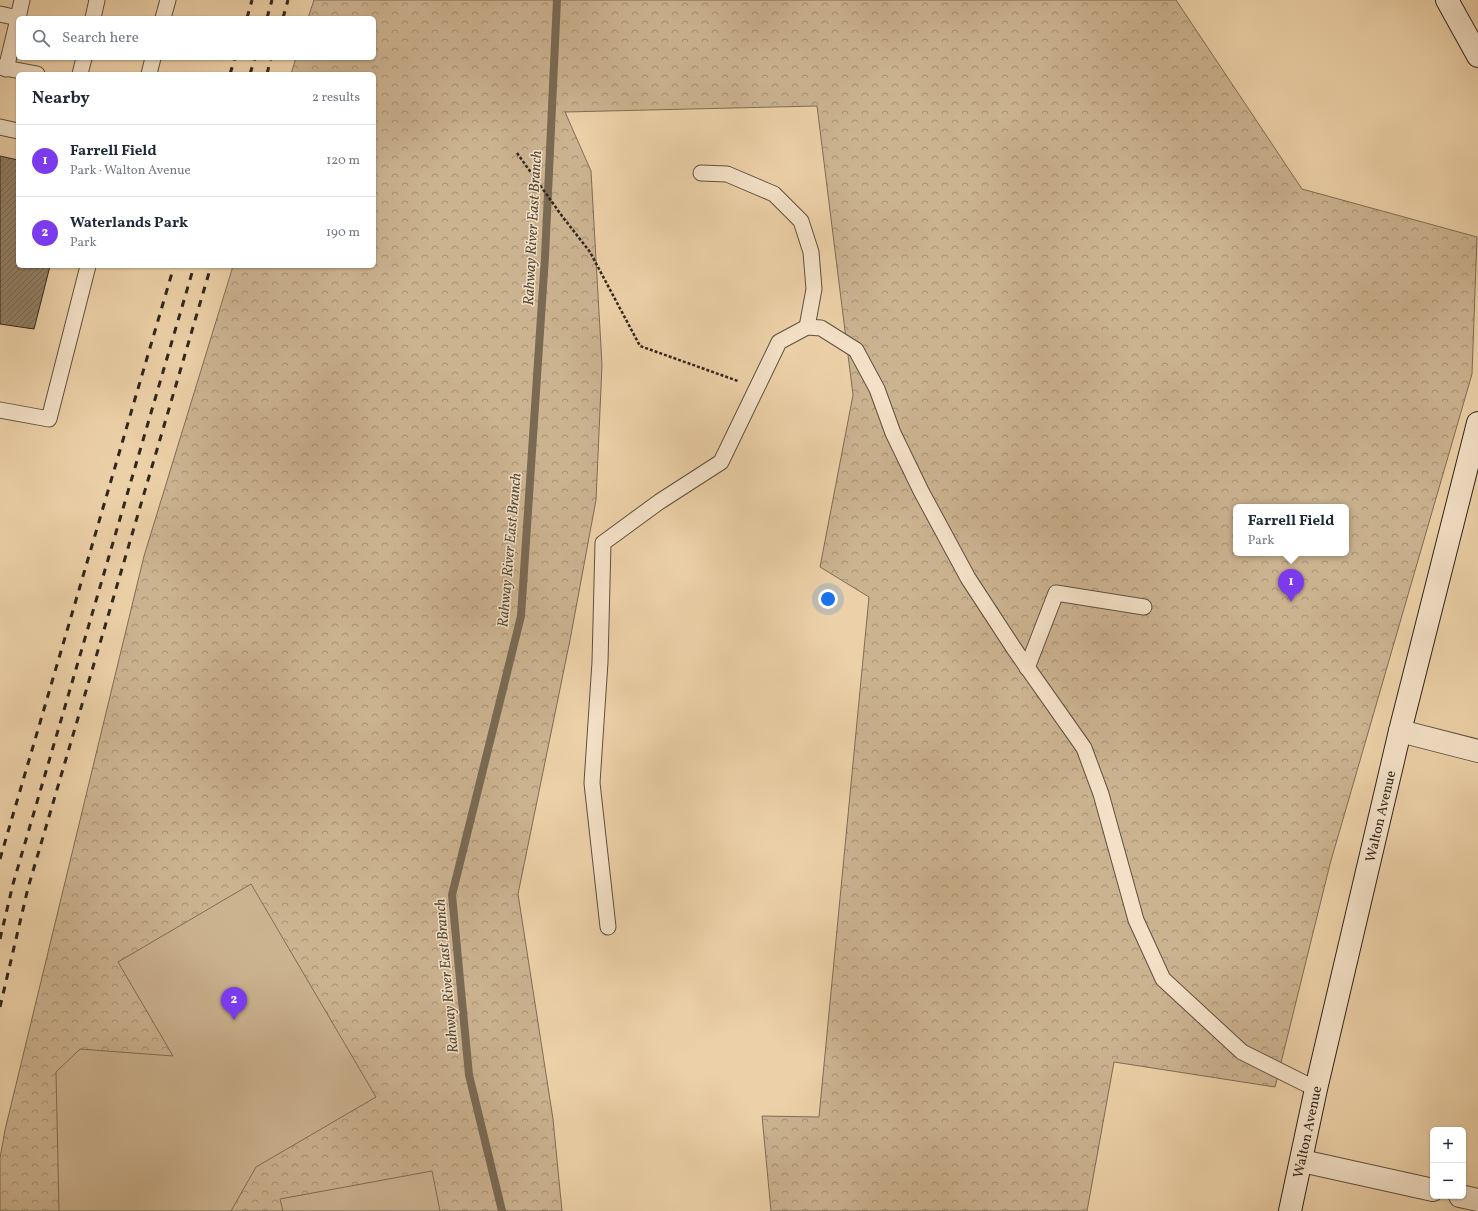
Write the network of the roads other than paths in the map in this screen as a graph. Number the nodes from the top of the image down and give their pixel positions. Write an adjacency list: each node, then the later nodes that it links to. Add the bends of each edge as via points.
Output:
1 (22, 0): 6 (lane)
2 (96, 0): 7 (lane)
3 (168, 0): 8 (lane)
4 (1447, 0): 11 (street)
5 (0, 14): 9 (lane)
6 (18, 16)
7 (93, 16)
8 (164, 16)
9 (16, 18)
10 (16, 25): 14 (lane)
11 (1478, 56)
12 (84, 60): 16 (lane)
13 (152, 60): 17 (lane)
14 (3, 68): 15 (lane)
15 (26, 72)
16 (80, 72)
17 (150, 72)
18 (0, 127): 19 (lane)
19 (16, 131)
20 (701, 173): 22 (lane, via 727,174 774,194 801,221 811,252 814,289)
21 (87, 268): 23 (lane, via 49,419)
22 (807, 327): 26 (lane, via 821,328 856,350 877,389 893,433 921,491 968,578); 29 (lane, via 779,342 721,462 659,502 603,543 600,662 592,783)
23 (0, 410)
24 (1478, 423): 27 (street, Walton Avenue)
25 (1144, 607): 26 (lane, via 1056,594)
26 (1027, 668): 30 (lane, via 1084,748 1101,794 1136,920 1163,979 1242,1052)
27 (1400, 731): 28 (street); 30 (street, Walton Avenue)
28 (1478, 751)
29 (608, 927)
30 (1316, 1089): 31 (street, Walton Avenue)
31 (1302, 1161): 32 (street); 35 (street, Walton Avenue)
32 (1430, 1189)
33 (1466, 1197): 34 (street)
34 (1478, 1200)
35 (1290, 1211)

